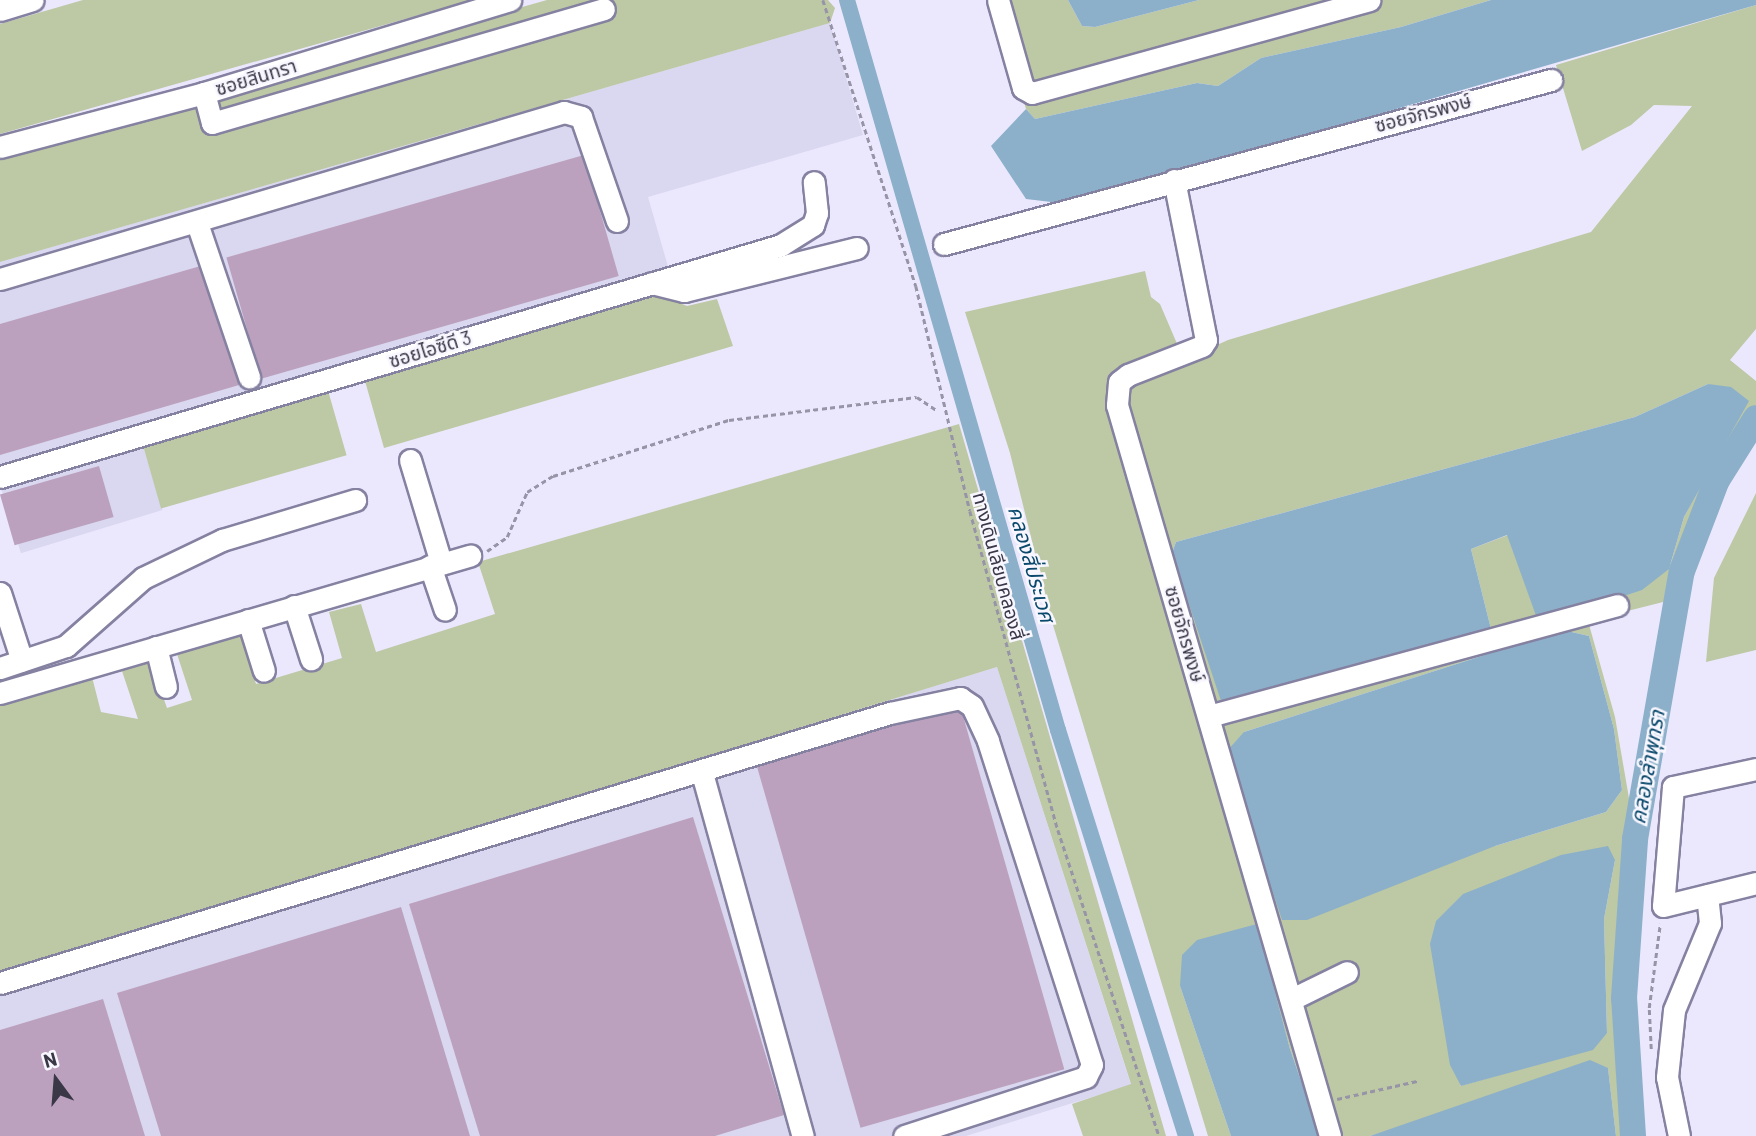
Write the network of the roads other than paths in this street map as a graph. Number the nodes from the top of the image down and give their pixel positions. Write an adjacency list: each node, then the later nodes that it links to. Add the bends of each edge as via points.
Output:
1 (33, 0): 5 (street)
2 (510, 0): 8 (street, ซอยสินทรา)
3 (998, 0): 4 (street, via 1023,88 1032,93)
4 (1368, 0)
5 (0, 9)
6 (604, 9): 8 (street, via 212,123)
7 (1551, 80): 10 (street, ซอยจักรพงษ์)
8 (204, 93): 9 (street, ซอยสินทรา)
9 (0, 147)
10 (1174, 180): 14 (street, ซอยจักรพงษ์); 36 (street, ซอยจักรพงษ์, via 1206,340 1202,346 1128,375 1119,382 1117,405)
11 (814, 181): 17 (street, ซอยไอซีดี 3, via 817,213 806,232 781,245)
12 (618, 221): 13 (street, via 581,117 564,112)
13 (197, 223): 16 (street); 18 (street)
14 (944, 244)
15 (857, 248): 17 (street, via 684,291)
16 (0, 279)
17 (652, 283): 20 (street, ซอยไอซีดี 3)
18 (249, 377)
19 (410, 460): 23 (street)
20 (0, 477)
21 (355, 500): 31 (street, via 222,540 154,572 66,646)
22 (470, 556): 23 (street)
23 (435, 564): 26 (street); 27 (street)
24 (0, 593): 31 (street)
25 (1617, 605): 36 (street)
26 (294, 606): 28 (street); 30 (street)
27 (445, 610)
28 (248, 620): 29 (street); 33 (street)
29 (156, 647): 34 (street); 35 (street)
30 (311, 659)
31 (22, 661): 32 (street)
32 (0, 668)
33 (264, 671)
34 (166, 687)
35 (0, 693)
36 (1209, 716): 43 (street, ซอยจักรพงษ์)
37 (1756, 769): 40 (street, via 1673,787 1663,906)
38 (702, 773): 42 (street); 44 (street); 45 (street, via 944,698 960,698 972,706 988,741 1092,1065 1086,1077)
39 (1756, 883): 40 (street)
40 (1707, 895): 47 (street, via 1710,923 1674,1010 1667,1077)
41 (1347, 972): 43 (street)
42 (0, 982)
43 (1292, 999): 46 (street, ซอยจักรพงษ์)
44 (803, 1136)
45 (904, 1136)
46 (1330, 1136)
47 (1679, 1136)

